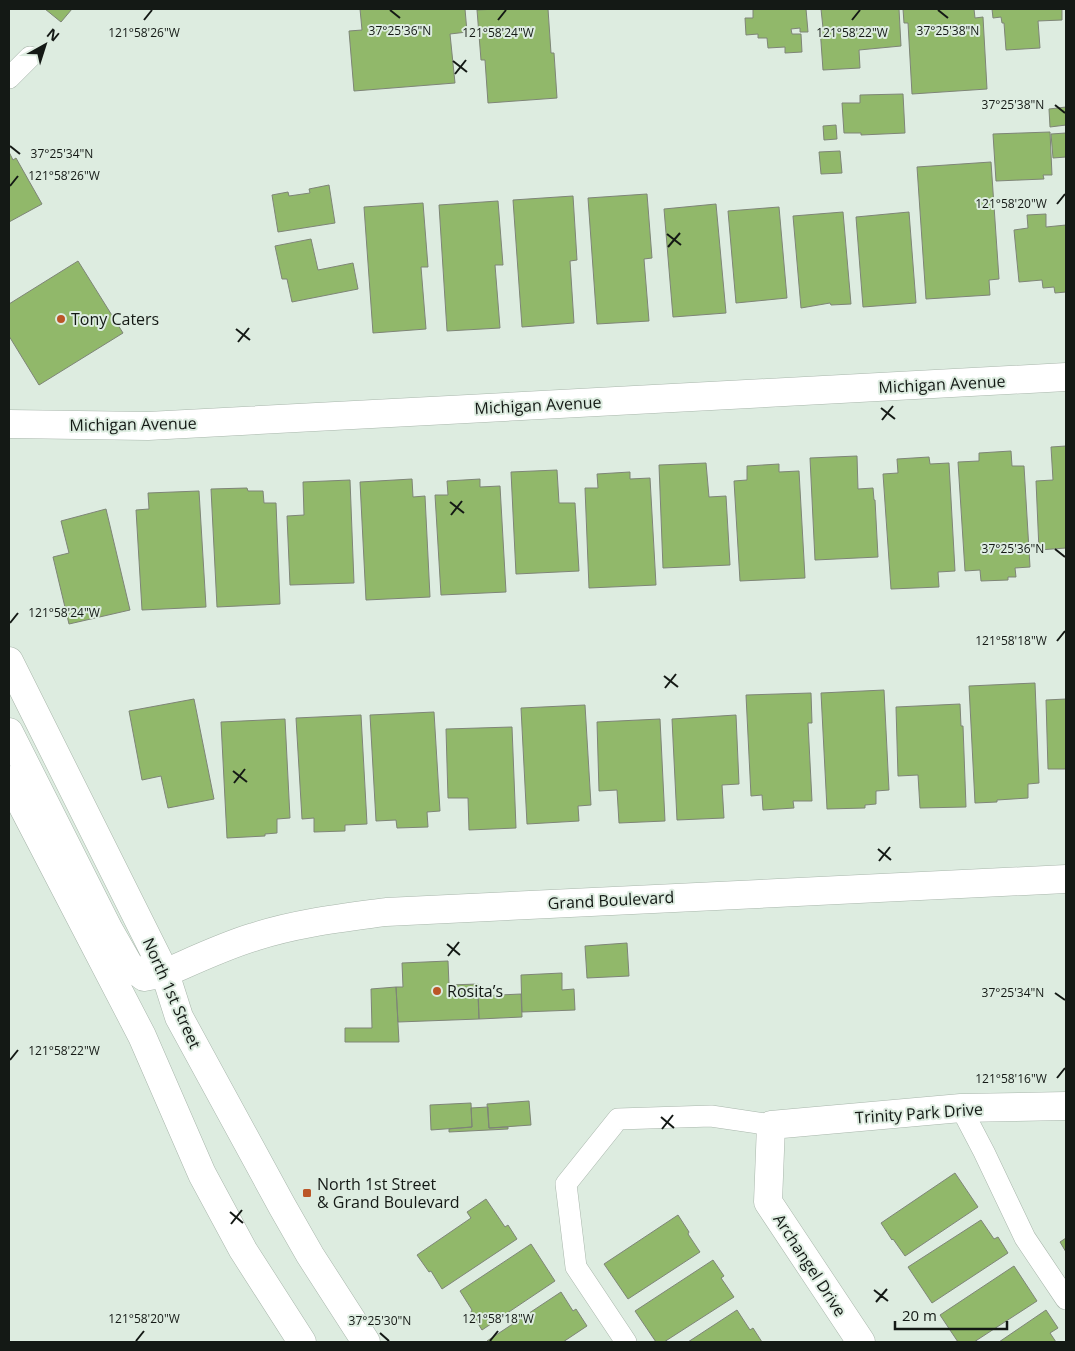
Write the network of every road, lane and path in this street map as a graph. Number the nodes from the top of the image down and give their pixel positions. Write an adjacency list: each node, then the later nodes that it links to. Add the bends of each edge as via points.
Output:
1 (30, 57): 2 (lane)
2 (9, 78)
3 (1066, 377): 4 (street, Michigan Avenue, via 148,426)
4 (9, 424)
5 (9, 660): 9 (street, North 1st Street)
6 (9, 732): 9 (street, Grand Boulevard, via 129,965 144,977)
7 (9, 780): 14 (street, via 142,1036 202,1174 243,1250)
8 (1066, 879): 9 (street, Grand Boulevard, via 386,912 317,922 255,936)
9 (165, 973): 15 (street, North 1st Street, via 179,1017 310,1255)
10 (1066, 1106): 11 (street, Trinity Park Drive)
11 (961, 1108): 12 (street, Trinity Park Drive); 13 (lane, via 1025,1238)
12 (771, 1125): 16 (lane, via 711,1116 618,1119 566,1184 576,1267); 17 (street, Archangel Drive, via 768,1202)
13 (1066, 1300)
14 (302, 1342)
15 (366, 1342)
16 (626, 1342)
17 (861, 1342)

